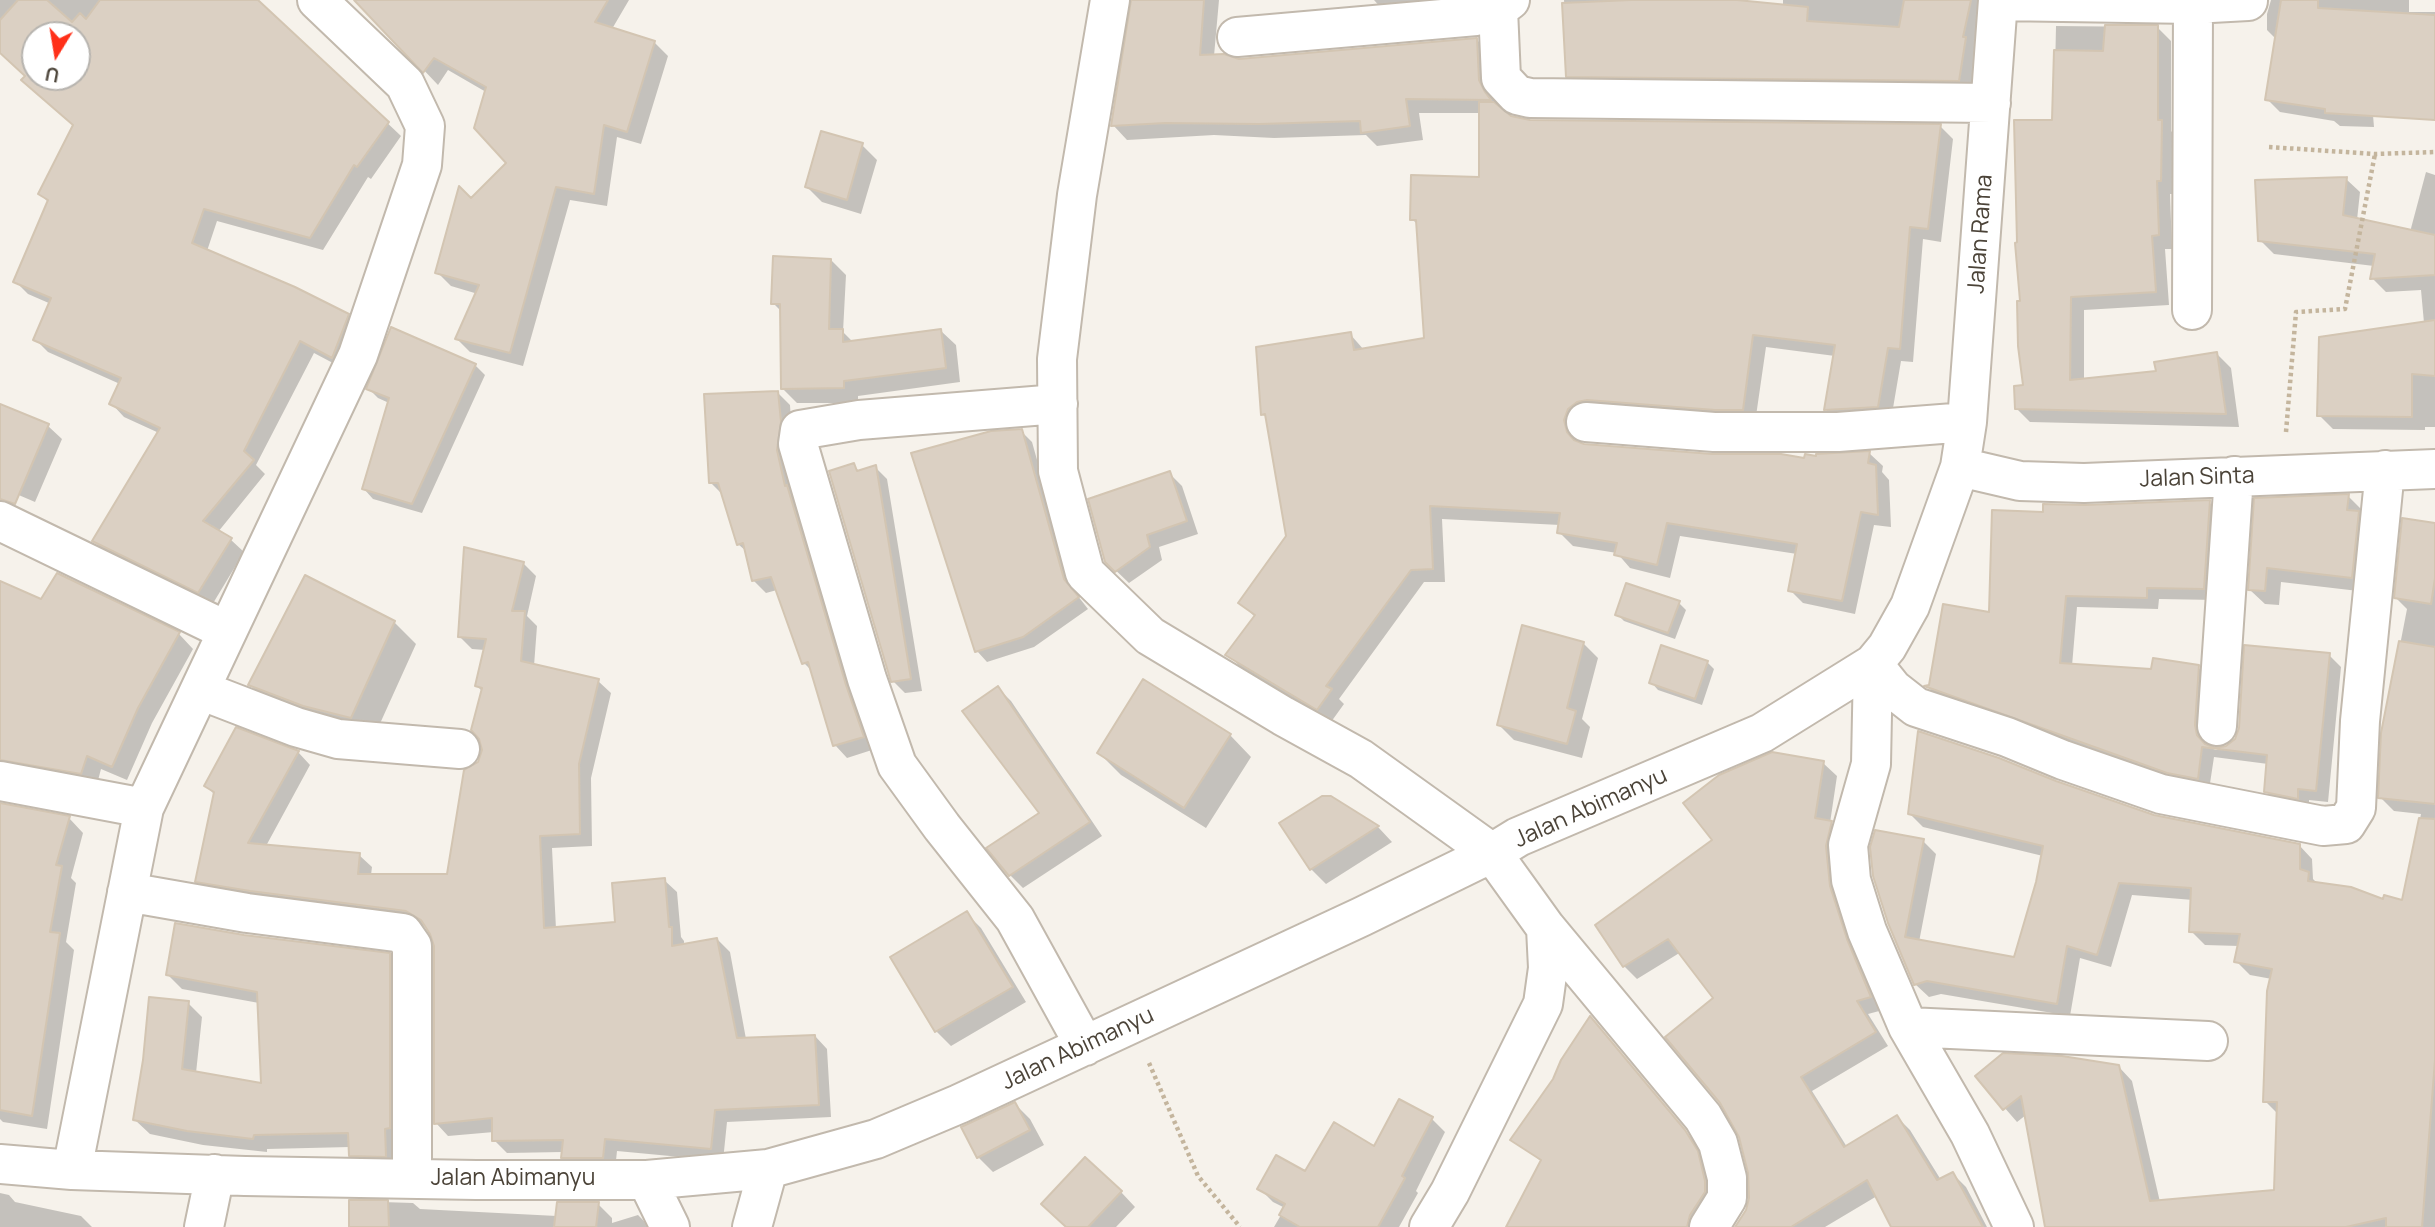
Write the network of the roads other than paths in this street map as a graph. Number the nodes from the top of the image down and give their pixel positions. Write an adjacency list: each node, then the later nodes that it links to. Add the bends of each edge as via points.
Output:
1 (317, 0): 18 (street, via 405,84 425,126 422,165 358,355)
2 (1110, 0): 10 (street, via 1077,195 1057,359)
3 (1998, 0): 6 (street); 8 (street, Jalan Rama)
4 (2248, 1): 6 (street)
5 (1504, 4): 7 (street, via 1476,16); 8 (street, via 1501,78 1517,95 1530,98)
6 (2193, 4): 9 (street)
7 (1237, 37)
8 (1991, 103): 12 (street, Jalan Rama)
9 (2192, 310)
10 (1058, 404): 25 (street, via 1058,471 1085,573 1150,636 1362,759); 30 (street, via 859,420 800,430 798,444 897,765 1015,919)
11 (1586, 422): 12 (street, via 1714,432 1838,432)
12 (1967, 422): 13 (street, Jalan Rama)
13 (1960, 467): 16 (street, Jalan Sinta, via 2020,481); 19 (street, Jalan Abimanyu, via 1910,606)
14 (2435, 469): 15 (street, Jalan Sinta)
15 (2385, 470): 16 (street, Jalan Sinta); 19 (street, via 2356,808 2346,824 2323,826 2161,794 1916,707 1893,689)
16 (2234, 476): 21 (street)
17 (0, 521): 18 (street)
18 (227, 631): 20 (street)
19 (1873, 664): 25 (street, Jalan Abimanyu, via 1762,733); 28 (street, via 1871,764 1848,845 1851,880 1867,932)
20 (200, 690): 22 (street, via 338,739); 24 (street)
21 (2217, 726)
22 (460, 750)
23 (0, 780): 24 (street)
24 (144, 808): 26 (street)
25 (1492, 853): 27 (street); 30 (street, Jalan Abimanyu)
26 (127, 892): 33 (street); 35 (street, via 403,933 412,946)
27 (1546, 928): 40 (street, via 1548,968 1543,1003); 41 (street, via 1703,1117 1718,1143 1727,1198)
28 (1908, 1027): 29 (street); 42 (street, via 1970,1134)
29 (2208, 1041)
30 (1085, 1046): 32 (street, Jalan Abimanyu, via 876,1139)
31 (0, 1164): 33 (street, Jalan Abimanyu)
32 (768, 1169): 36 (street, Jalan Abimanyu); 39 (street)
33 (72, 1170): 34 (street, Jalan Abimanyu)
34 (215, 1174): 35 (street, Jalan Abimanyu); 37 (street)
35 (412, 1179): 36 (street, Jalan Abimanyu)
36 (647, 1180): 38 (street)
37 (204, 1227)
38 (670, 1227)
39 (752, 1227)
40 (1429, 1227)
41 (1709, 1227)
42 (2014, 1227)

